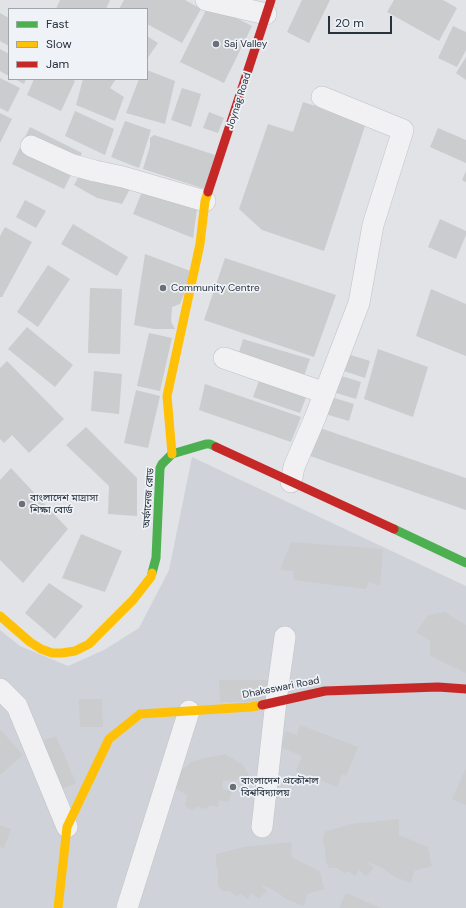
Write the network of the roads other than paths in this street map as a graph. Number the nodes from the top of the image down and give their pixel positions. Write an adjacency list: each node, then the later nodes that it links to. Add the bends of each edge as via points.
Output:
1 (206, 0): 2 (street)
2 (269, 7): 5 (street, Joynag Road)
3 (322, 97): 7 (street, via 403,130 373,225 359,303)
4 (31, 146): 5 (street, via 73,165)
5 (205, 201): 8 (street, Joynag Road, via 200,244 167,396)
6 (224, 358): 7 (street)
7 (325, 393): 9 (street, via 294,467)
8 (172, 454): 9 (street, via 210,444); 11 (street, অর্ফানেজ রোড, via 160,468 156,558 151,577 133,600 89,644 75,651 52,653 30,642)
9 (291, 482): 10 (street)
10 (466, 562)
11 (0, 616)
12 (286, 637): 15 (street)
13 (0, 689): 17 (street, via 17,706)
14 (466, 689): 15 (street, Dhakeswari Road, via 438,687 325,691)
15 (276, 701): 16 (street, Dhakeswari Road, via 251,707); 18 (street)
16 (189, 711): 17 (street, Dhakeswari Road, via 140,714 109,739); 20 (street)
17 (67, 827): 19 (street)
18 (262, 827)
19 (58, 908)
20 (127, 908)

